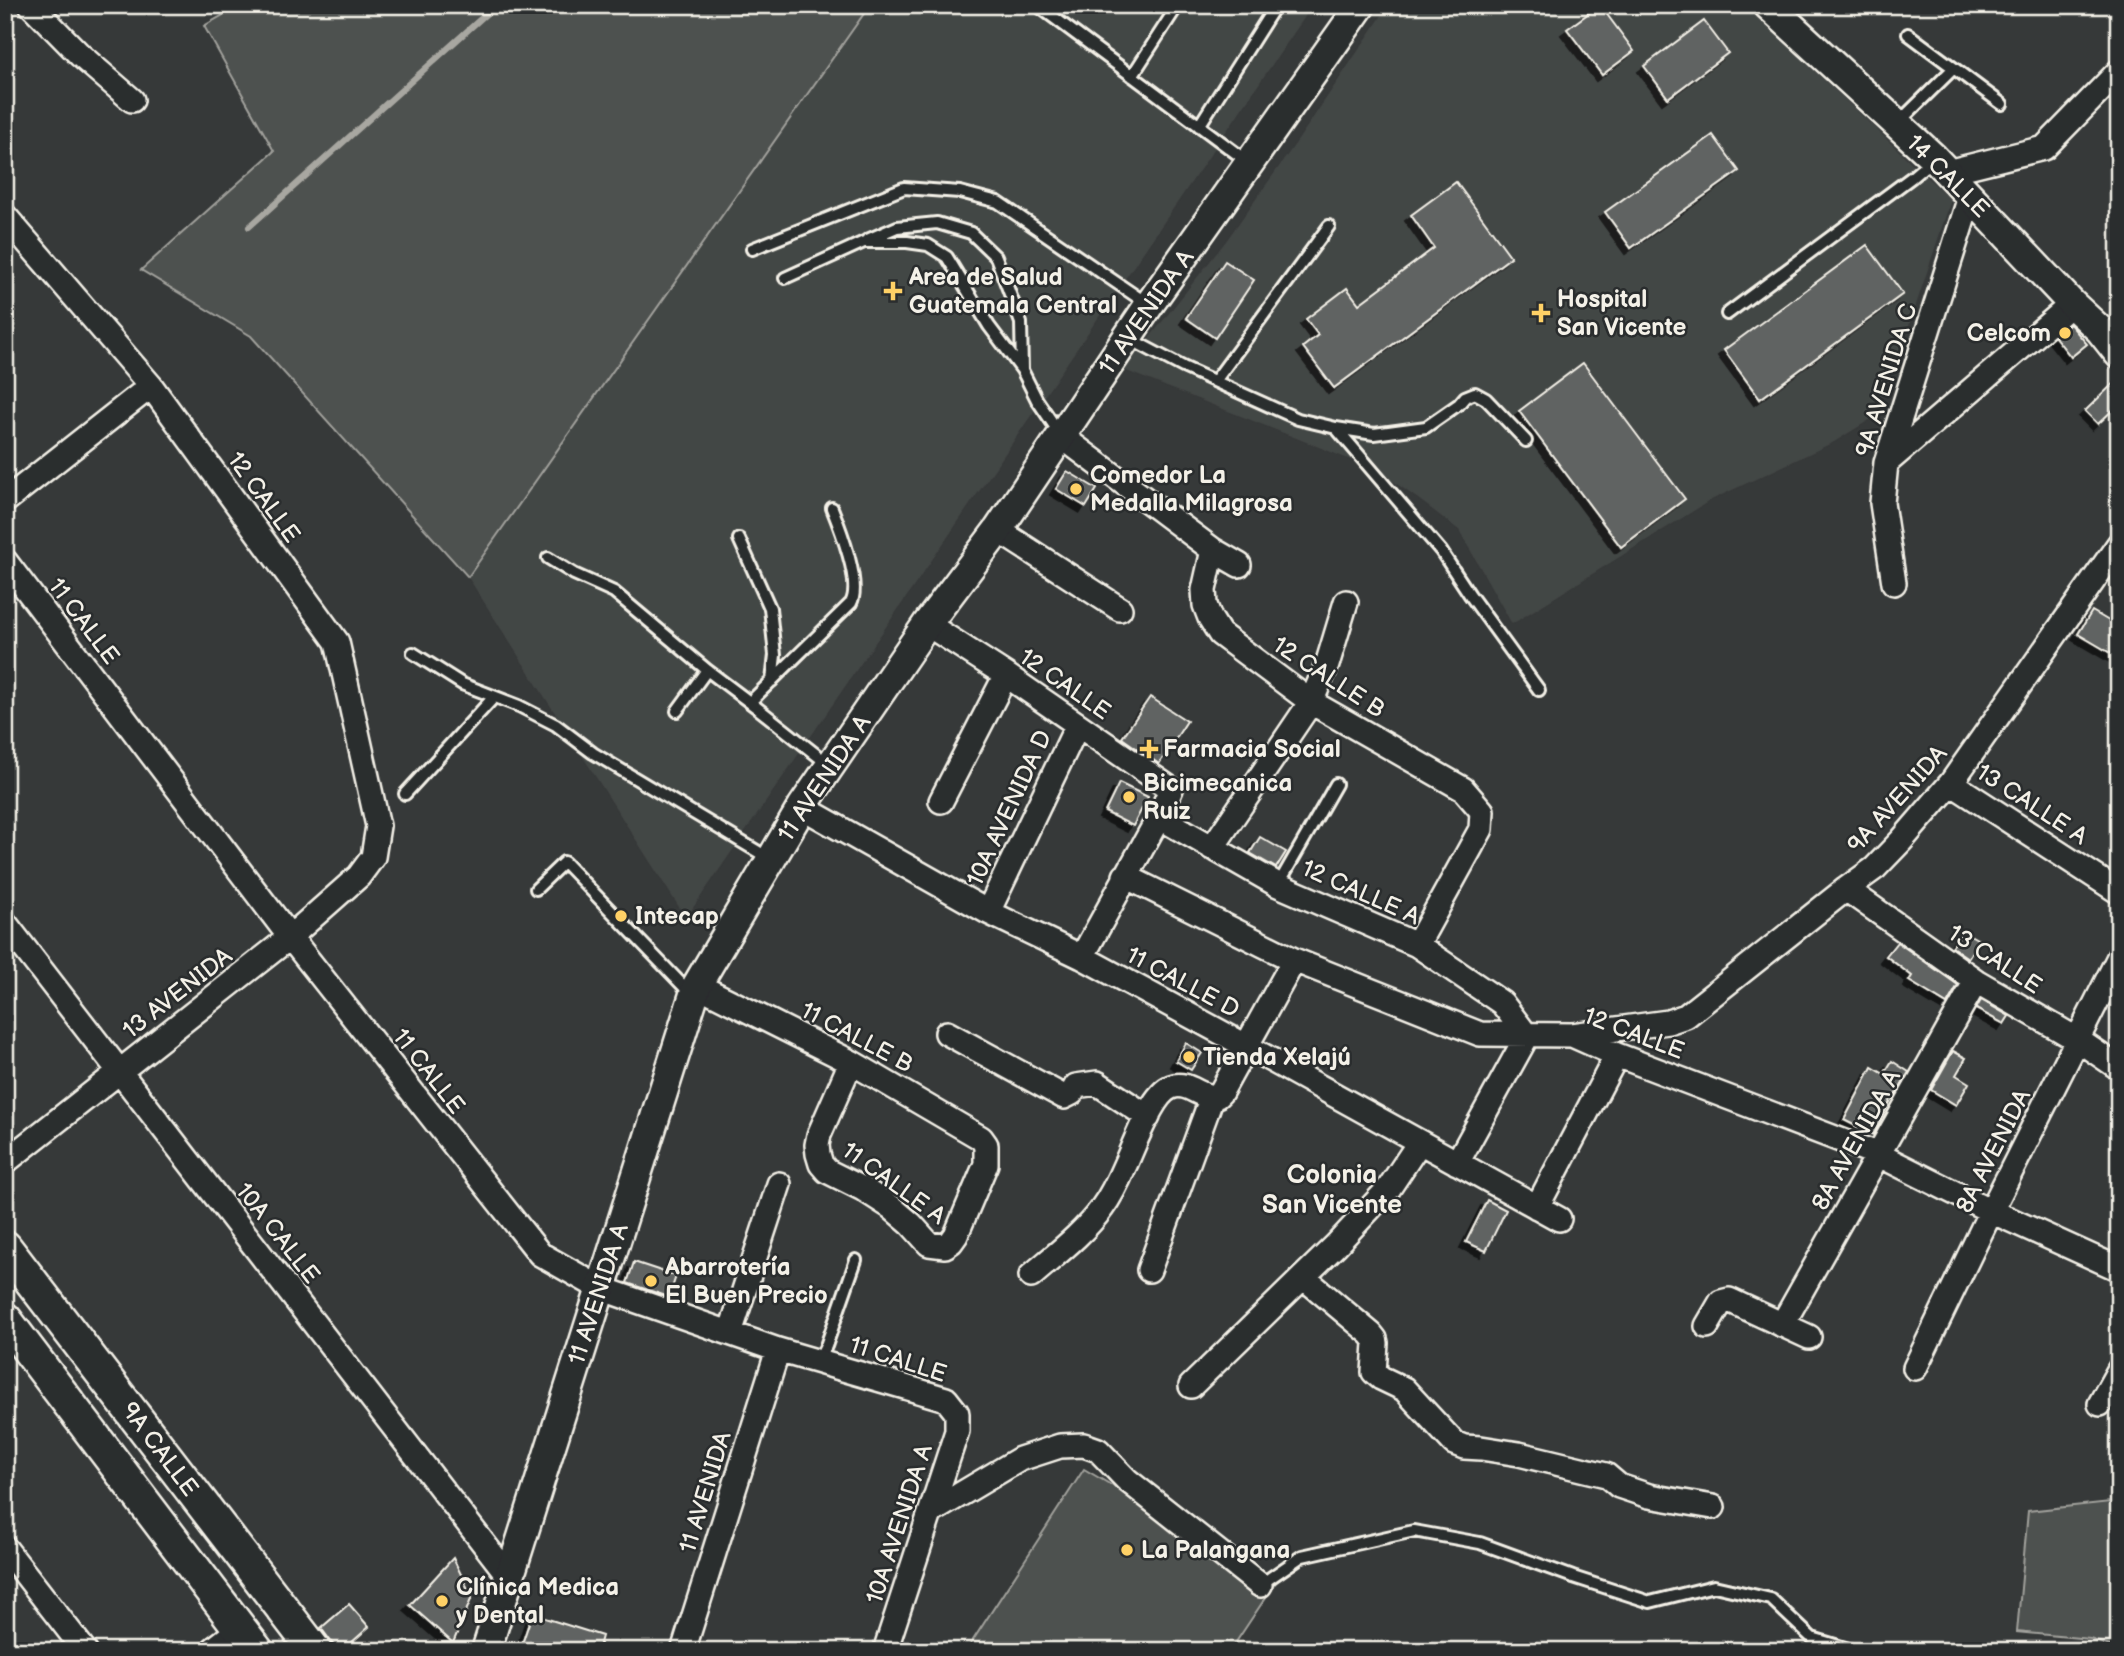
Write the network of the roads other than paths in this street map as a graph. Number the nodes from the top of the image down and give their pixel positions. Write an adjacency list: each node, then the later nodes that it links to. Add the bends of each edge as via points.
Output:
1 (31, 5): 11 (street)
2 (1037, 5): 10 (lane)
3 (1178, 5): 10 (lane)
4 (1361, 5): 15 (street, 11 AVENIDA A)
5 (1768, 5): 13 (street, 14 CALLE)
6 (1272, 11): 14 (lane)
7 (1908, 34): 8 (lane)
8 (1954, 68): 12 (lane); 13 (lane)
9 (2119, 71): 16 (street, via 2045,149)
10 (1132, 76): 14 (lane)
11 (132, 100)
12 (2002, 104)
13 (1896, 125): 16 (street, 14 CALLE)
14 (1199, 126): 15 (lane)
15 (1250, 163): 24 (street, 11 AVENIDA A)
16 (1940, 165): 17 (street, 14 CALLE); 25 (lane, via 1912,177)
17 (1970, 197): 23 (street, 14 CALLE); 34 (street, 9A AVENIDA C)
18 (5, 216): 30 (street, 12 CALLE)
19 (1329, 226): 29 (lane)
20 (864, 242): 22 (lane); 28 (lane, via 928,245 947,257); 28 (lane, via 897,227 937,223 971,233 996,257 1021,323)
21 (752, 249): 24 (lane, via 904,188 960,192 998,202)
22 (785, 278)
23 (2072, 304): 27 (street, 14 CALLE); 34 (street)
24 (1149, 305): 26 (street, 11 AVENIDA A)
25 (1727, 314)
26 (1128, 338): 29 (lane); 32 (street, 11 AVENIDA A)
27 (2119, 354)
28 (1022, 370): 32 (lane)
29 (1215, 381): 31 (lane, via 1298,419)
30 (151, 386): 35 (street); 66 (street, 12 CALLE, via 337,642 378,826)
31 (1336, 429): 33 (lane, via 1374,434 1426,427 1475,393); 52 (lane, via 1441,551)
32 (1061, 436): 37 (street, 11 AVENIDA A); 40 (street)
33 (1526, 441)
34 (1886, 463): 44 (street, 9A AVENIDA C, via 1882,503)
35 (5, 501)
36 (832, 508): 51 (lane, via 844,538 855,598)
37 (998, 530): 46 (street); 47 (street, 11 AVENIDA A)
38 (739, 539): 51 (lane, via 770,608 775,655)
39 (2119, 544): 59 (street, 9A AVENIDA)
40 (1213, 550): 43 (street); 55 (street, 12 CALLE B, via 1205,606 1220,634)
41 (548, 558): 49 (lane, via 614,592)
42 (5, 561): 75 (street, 11 CALLE)
43 (1239, 565)
44 (1894, 583)
45 (1346, 602): 55 (street)
46 (1120, 609)
47 (927, 624): 50 (street, 12 CALLE); 58 (street, 11 AVENIDA A)
48 (413, 653): 53 (lane)
49 (707, 670): 54 (lane); 56 (lane)
50 (1006, 675): 57 (street, 12 CALLE); 62 (street)
51 (772, 681): 54 (lane)
52 (1539, 690)
53 (494, 697): 61 (lane); 67 (lane, via 555,725 593,753)
54 (750, 702): 58 (lane)
55 (1311, 702): 65 (street); 76 (street, 12 CALLE B, via 1463,789 1482,811 1481,829)
56 (677, 711)
57 (1077, 726): 64 (street, 12 CALLE, via 1171,789); 73 (street, 10A AVENIDA D)
58 (830, 766): 63 (street, 11 AVENIDA A)
59 (1951, 783): 71 (street, 9A AVENIDA, via 1875,868); 72 (street, 13 CALLE A)
60 (1336, 785): 69 (lane)
61 (405, 794)
62 (941, 801)
63 (802, 807): 67 (street, 11 AVENIDA A); 73 (street, 11 CALLE D)
64 (1159, 817): 65 (street, 12 CALLE A); 68 (street)
65 (1212, 848): 69 (street, 12 CALLE A)
66 (373, 857): 75 (street, 13 AVENIDA, via 359,876)
67 (770, 859): 81 (street, 11 AVENIDA A)
68 (1125, 876): 77 (street); 79 (street, 12 CALLE)
69 (1278, 885): 76 (street, 12 CALLE A)
70 (536, 889): 81 (lane, via 564,862)
71 (1846, 889): 80 (street, 13 CALLE); 83 (street, 9A AVENIDA, via 1686,1016)
72 (2119, 892)
73 (988, 912): 77 (street, 11 CALLE D)
74 (5, 923): 90 (street, 10A CALLE)
75 (290, 937): 90 (street, 13 AVENIDA); 108 (street, 11 CALLE, via 540,1254)
76 (1416, 945): 84 (street, 12 CALLE A, via 1502,1003)
77 (1082, 957): 86 (street, 11 CALLE D)
78 (2119, 957): 85 (street, 8A AVENIDA)
79 (1294, 960): 84 (street, 12 CALLE, via 1480,1034); 86 (street)
80 (1976, 981): 85 (street, 13 CALLE); 94 (street, 8A AVENIDA A)
81 (695, 991): 88 (street, 11 CALLE B); 108 (street, 11 AVENIDA A)
82 (947, 1033): 92 (street, via 1064,1097 1076,1086 1097,1083)
83 (1572, 1035): 84 (street, 12 CALLE); 87 (street, 12 CALLE)
84 (1527, 1036): 96 (street)
85 (2078, 1040): 89 (street, 13 CALLE); 99 (street, 8A AVENIDA)
86 (1246, 1046): 91 (street, via 1221,1092); 93 (street, 11 CALLE D)
87 (1616, 1055): 94 (street, 12 CALLE); 98 (street)
88 (851, 1062): 101 (street, 11 CALLE A, via 819,1135 821,1164 891,1207 929,1244); 101 (street, 11 CALLE B, via 973,1132 985,1145 985,1164 956,1235)
89 (2119, 1068)
90 (120, 1070): 95 (street, 13 AVENIDA); 124 (street, 10A CALLE)
91 (1212, 1097): 92 (street, via 1189,1086 1173,1086 1160,1096); 105 (street)
92 (1148, 1116): 106 (street, via 1102,1208)
93 (1419, 1143): 96 (street, 11 CALLE D); 107 (street, via 1389,1188)
94 (1877, 1154): 99 (street, 12 CALLE); 110 (street, 8A AVENIDA A)
95 (5, 1162)
96 (1457, 1163): 98 (street, 11 CALLE D)
97 (779, 1184): 112 (street)
98 (1537, 1207): 100 (street, 11 CALLE D)
99 (1991, 1211): 104 (street, 12 CALLE); 116 (street, 8A AVENIDA)
100 (1559, 1219)
101 (945, 1246)
102 (5, 1247): 129 (main road, 9A CALLE)
103 (856, 1260): 115 (lane)
104 (2119, 1269)
105 (1149, 1270)
106 (1031, 1276)
107 (1303, 1278): 118 (street); 121 (street, via 1375,1339 1374,1372 1404,1390 1454,1443 1606,1475 1619,1486 1649,1496)
108 (600, 1288): 112 (street, 11 CALLE); 124 (street, 11 AVENIDA A)
109 (5, 1319): 126 (main road, 9A CALLE)
110 (1782, 1325): 111 (street, via 1729,1300 1721,1302); 113 (street)
111 (1707, 1326)
112 (730, 1333): 114 (street, 11 CALLE)
113 (1809, 1337)
114 (778, 1350): 115 (street, 11 CALLE); 131 (street, 11 AVENIDA)
115 (818, 1362): 120 (street, 11 CALLE, via 946,1399)
116 (1915, 1368)
117 (2119, 1370): 119 (street)
118 (1191, 1385)
119 (2100, 1404)
120 (957, 1413): 122 (street, 10A AVENIDA A, via 957,1431)
121 (1713, 1507)
122 (931, 1513): 125 (street, via 1020,1459 1060,1446 1084,1445 1098,1450 1126,1480); 132 (street, 10A AVENIDA A)
123 (5, 1548): 127 (street)
124 (508, 1575): 130 (street, 11 AVENIDA A)
125 (1259, 1585): 133 (lane, via 1302,1556 1414,1531 1480,1543 1650,1602 1714,1586 1771,1599 1812,1638)
126 (249, 1641): 128 (street)
127 (85, 1651)
128 (215, 1651)
129 (314, 1651)
130 (486, 1651)
131 (683, 1651)
132 (885, 1651)
133 (1855, 1651)

